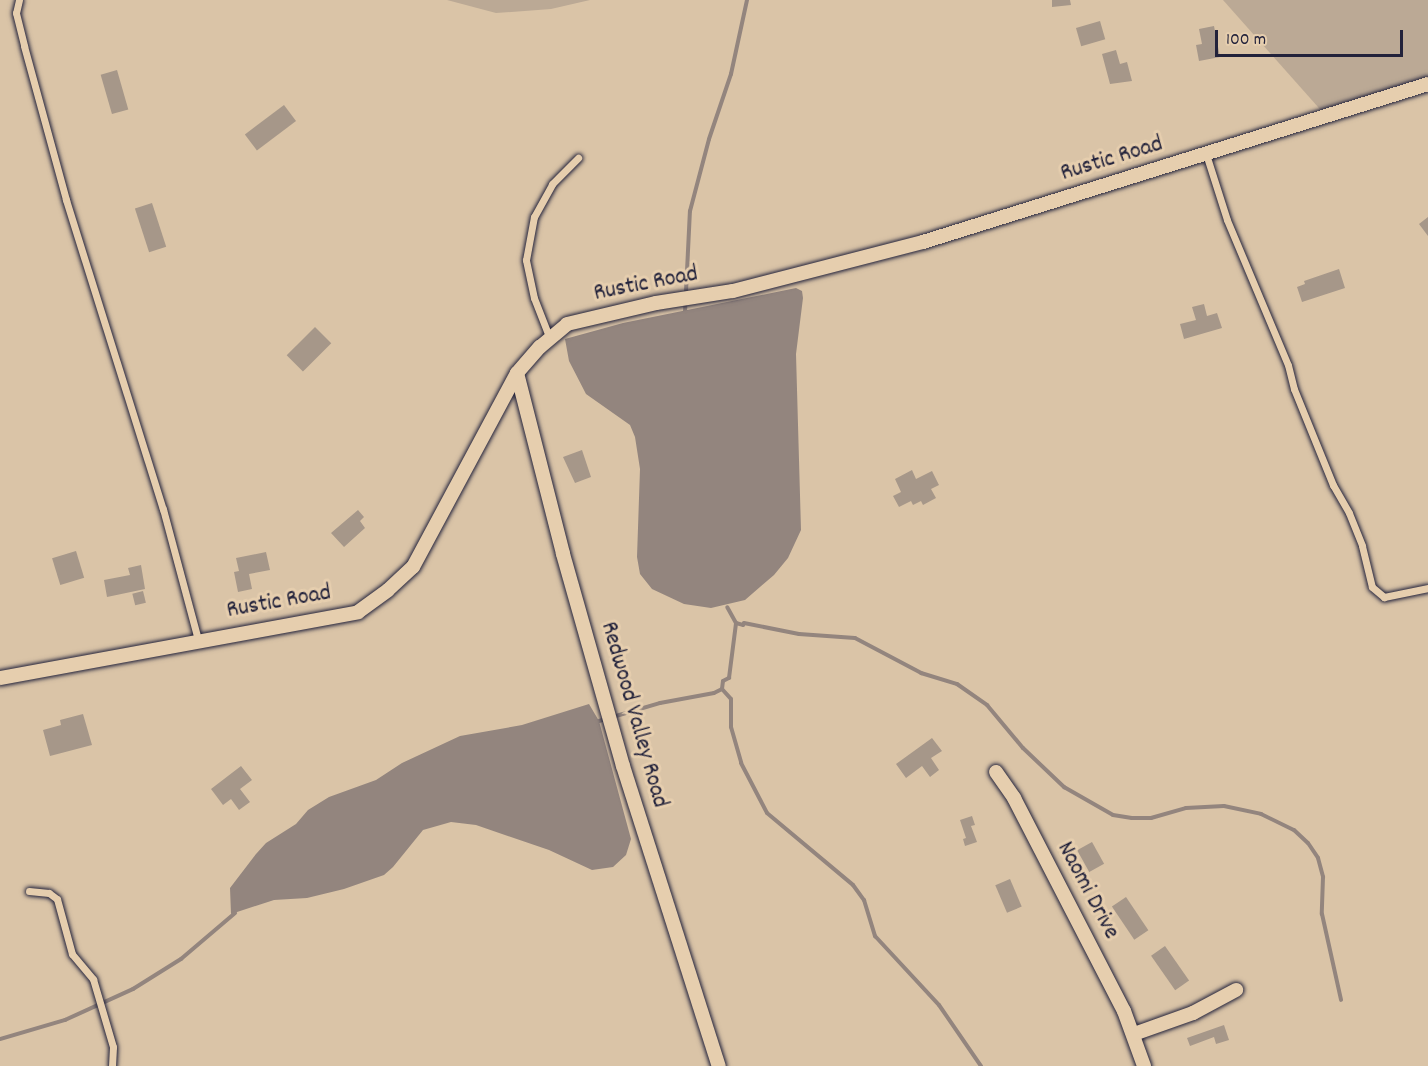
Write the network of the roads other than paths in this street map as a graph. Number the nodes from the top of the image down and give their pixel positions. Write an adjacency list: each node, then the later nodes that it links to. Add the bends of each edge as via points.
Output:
1 (19, 0): 8 (lane, via 16,13 66,200 163,509)
2 (1428, 84): 3 (street, Rustic Road)
3 (1206, 154): 5 (street, Rustic Road, via 923,242 733,291 656,303 567,324); 7 (lane, via 1227,220 1288,365 1294,389 1362,546 1372,586 1384,597)
4 (578, 158): 5 (lane, via 552,184 534,216 526,260 534,298)
5 (550, 339): 6 (street, Rustic Road)
6 (517, 373): 8 (street, Rustic Road, via 413,567 388,590 358,612); 15 (street, Redwood Valley Road, via 623,766)
7 (1428, 588)
8 (198, 640): 9 (street, Rustic Road)
9 (0, 678)
10 (996, 772): 13 (street, Naomi Drive, via 1014,798)
11 (29, 891): 14 (lane, via 57,898 72,954 93,979 113,1047)
12 (1236, 990): 13 (street, via 1193,1013)
13 (1134, 1034): 16 (street, Naomi Drive)
14 (112, 1066)
15 (719, 1066)
16 (1144, 1066)

